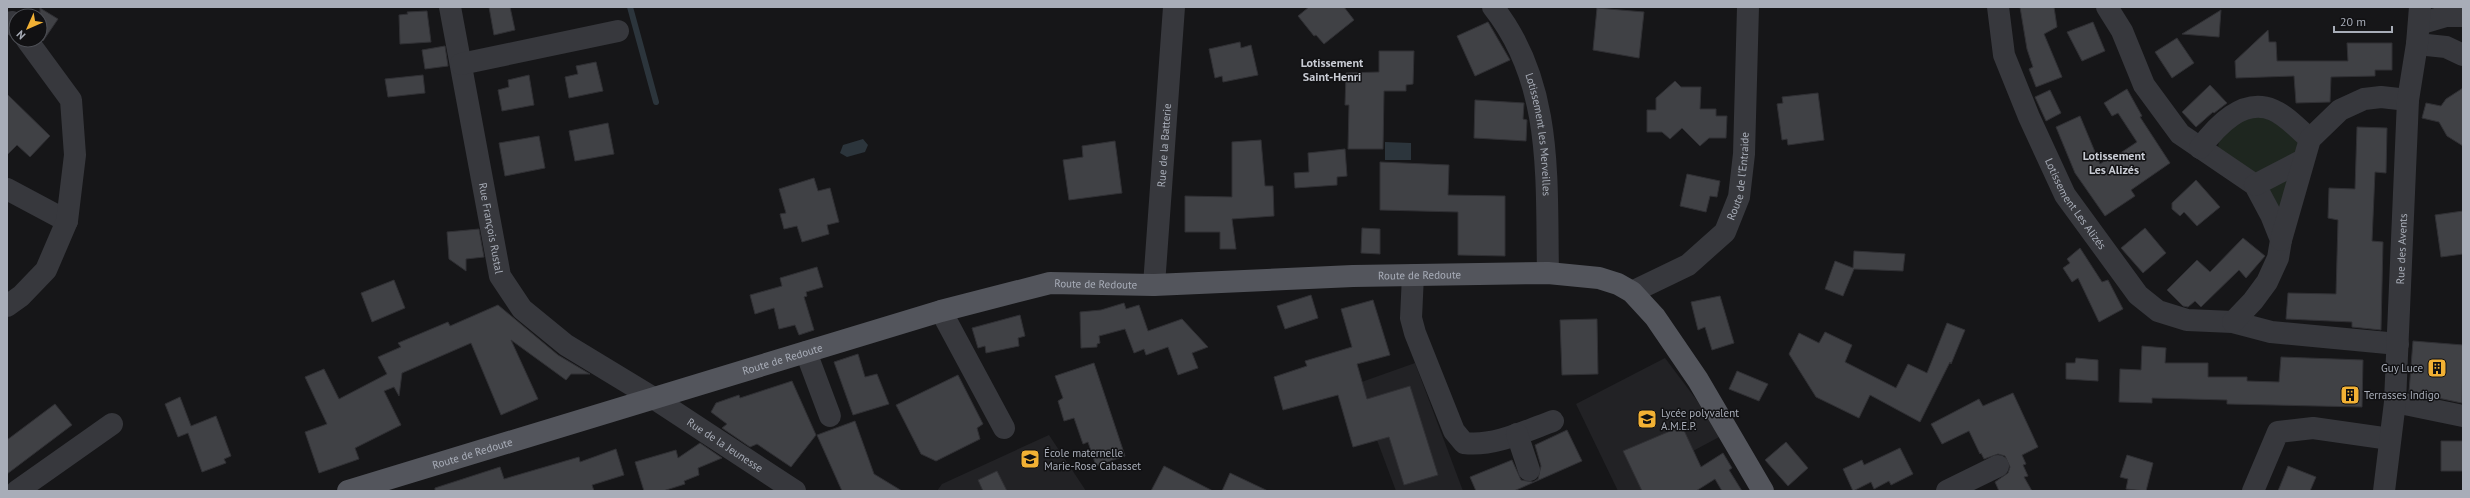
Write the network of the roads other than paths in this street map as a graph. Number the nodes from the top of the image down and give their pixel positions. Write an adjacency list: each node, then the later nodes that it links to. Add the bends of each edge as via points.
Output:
1 (450, 7): 12 (street, Rue François Rustal)
2 (1174, 7): 23 (street, Rue de la Batterie)
3 (1493, 7): 21 (street, Lotissement les Merveilles, via 1525,57 1539,104 1546,156)
4 (1748, 7): 24 (street, Route de l'Entraide, via 1744,154 1739,197 1725,232 1688,264)
5 (1998, 7): 27 (street, Lotissement Les Alizés, via 2004,55 2065,196 2119,270 2138,295 2158,311 2187,320)
6 (2107, 7): 15 (street, via 2122,31 2151,96 2180,134)
7 (2463, 16): 8 (street, via 2446,16)
8 (2419, 25): 11 (street, via 2446,47); 13 (street, Rue des Avents)
9 (618, 31): 12 (street)
10 (33, 48): 19 (street, via 70,100 75,155)
11 (2463, 55)
12 (461, 64): 30 (street, Rue François Rustal, via 500,276 522,309 566,345)
13 (2408, 100): 14 (street, via 2381,97 2364,99 2340,110); 28 (street, Rue des Avents)
14 (2310, 139): 15 (street, via 2275,110 2260,105 2241,110 2229,117 2214,130); 16 (street)
15 (2200, 148): 17 (street)
16 (2302, 160): 17 (street); 20 (street)
17 (2255, 185): 20 (street, via 2272,215)
18 (7, 189): 19 (street)
19 (67, 221): 25 (street, via 46,270 21,296)
20 (2281, 240): 27 (street, via 2278,258 2267,282 2254,302)
21 (1548, 273): 22 (main road, Route de Redoute); 24 (main road, Route de Redoute, via 1599,278)
22 (1413, 275): 23 (main road, Route de Redoute); 37 (street, via 1411,318 1454,432 1464,443 1476,444)
23 (1154, 285): 26 (main road, Route de Redoute, via 1050,283)
24 (1632, 292): 44 (main road, Route de Redoute, via 1655,317 1698,380)
25 (7, 306)
26 (940, 311): 29 (main road, Route de Redoute); 36 (street)
27 (2233, 322): 28 (street, Lotissement Les Alizés, via 2271,332)
28 (2398, 344): 31 (street, Rue des Avents)
29 (806, 352): 30 (main road, Route de Redoute); 32 (street)
30 (655, 399): 42 (main road, Route de Redoute); 43 (street, Rue de la Jeunesse)
31 (2395, 402): 33 (street); 38 (street, Rue des Avents)
32 (830, 416)
33 (2463, 416)
34 (1553, 421): 37 (street)
35 (112, 424): 41 (street)
36 (1004, 428)
37 (1517, 434): 40 (street)
38 (2390, 439): 46 (street, via 2313,428 2278,432); 47 (street, Rue des Avents)
39 (1998, 466): 45 (street)
40 (1529, 470)
41 (17, 491)
42 (348, 491)
43 (795, 491)
44 (1763, 491)
45 (1947, 491)
46 (2252, 491)
47 (2384, 491)

